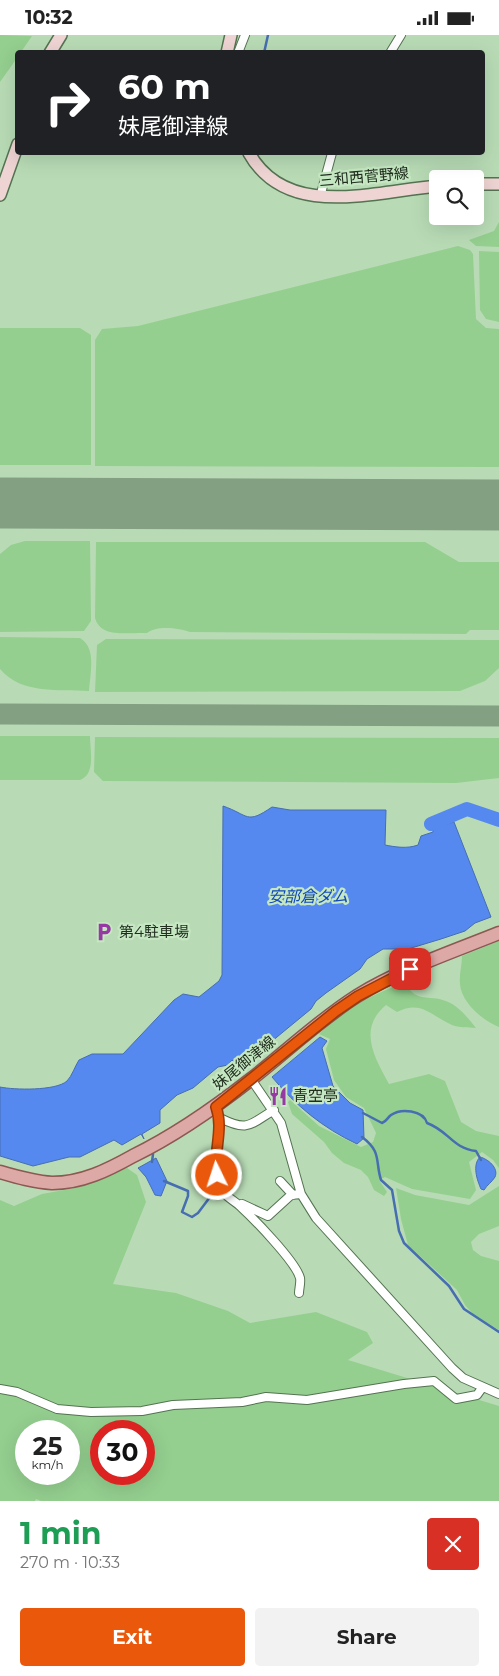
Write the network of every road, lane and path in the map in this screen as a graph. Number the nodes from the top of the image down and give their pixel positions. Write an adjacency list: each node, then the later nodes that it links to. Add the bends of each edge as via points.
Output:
1 (62, 35): 5 (main road)
2 (231, 35): 6 (main road)
3 (246, 35): 7 (street)
4 (401, 35): 8 (street)
5 (52, 50)
6 (228, 50)
7 (239, 50)
8 (392, 50)
9 (15, 152): 15 (main road)
10 (250, 155): 16 (main road, 三和西菅野線, via 275,182 290,190)
11 (331, 155): 16 (street)
12 (484, 184): 13 (main road)
13 (499, 184)
14 (429, 187): 16 (main road, 三和西菅野線)
15 (0, 195)
16 (320, 197)
17 (499, 933): 18 (main road, 妹尾御津線, via 410,969 358,996)
18 (251, 1079): 19 (street); 20 (main road, 妹尾御津線)
19 (274, 1110): 20 (street, via 246,1127 237,1127); 23 (street, via 281,1123)
20 (218, 1113): 21 (main road, 妹尾御津線, via 102,1172 77,1180 52,1183); 24 (street, via 214,1161 224,1193)
21 (0, 1172)
22 (280, 1181): 23 (street)
23 (297, 1194): 24 (street, via 268,1216); 26 (street, via 452,1369)
24 (235, 1201): 25 (street, via 253,1217 291,1264 300,1277)
25 (299, 1293)
26 (482, 1388): 27 (street, via 477,1395 456,1399 434,1381 307,1400 266,1397 142,1411 91,1412 57,1409 17,1392); 28 (street)
27 (0, 1389)
28 (499, 1394)

